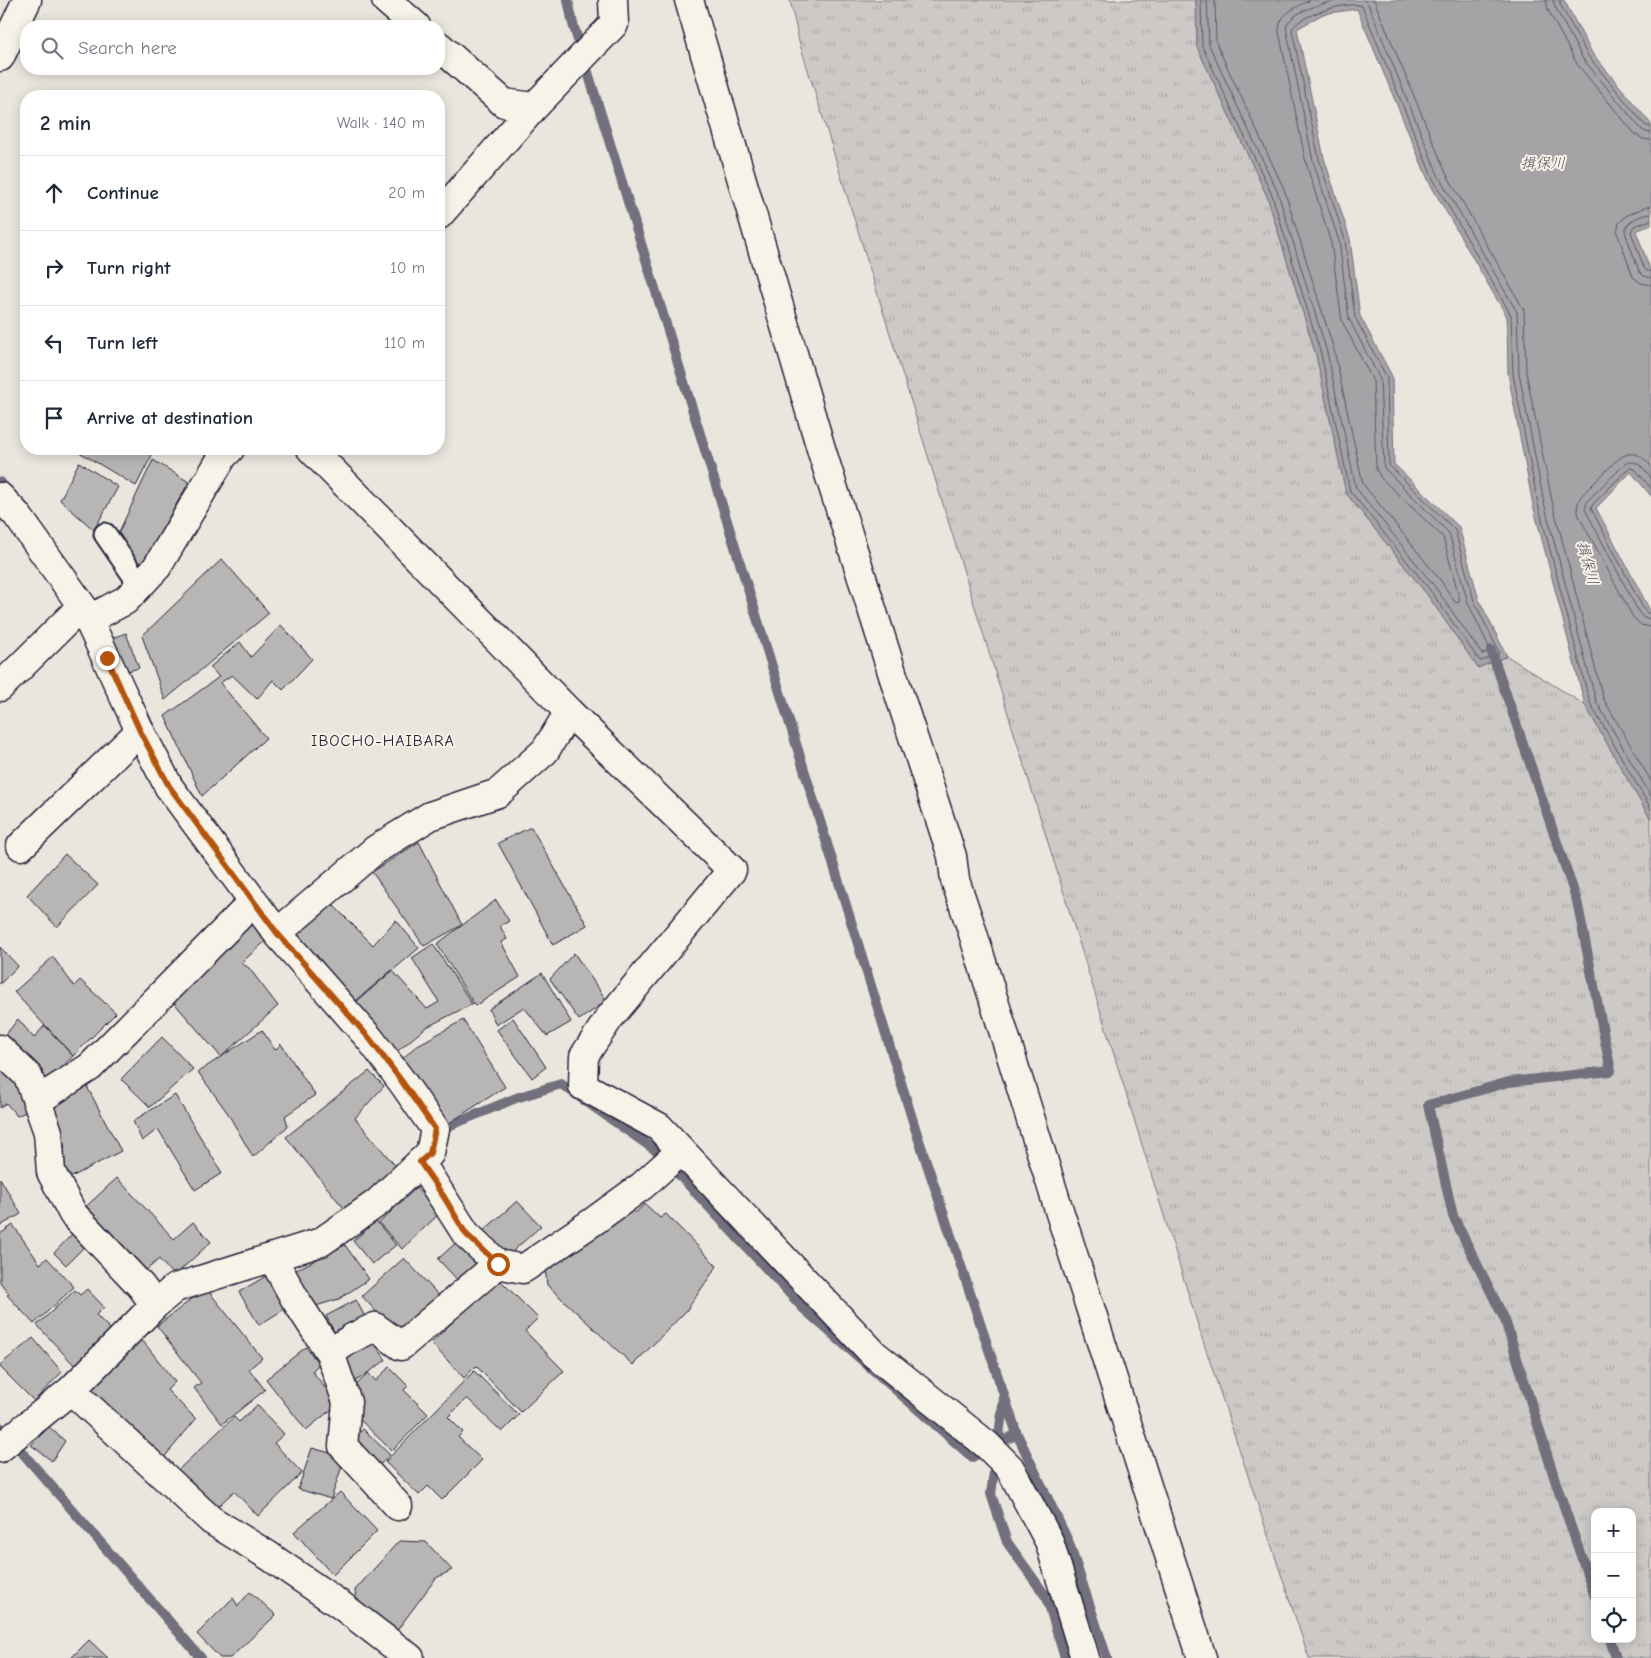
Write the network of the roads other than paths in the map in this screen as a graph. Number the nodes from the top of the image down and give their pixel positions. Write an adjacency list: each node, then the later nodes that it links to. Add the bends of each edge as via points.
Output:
1 (27, 0): 7 (street)
2 (386, 0): 5 (street)
3 (613, 0): 8 (street, via 614,24)
4 (689, 0): 35 (street, via 822,452 952,856 955,880)
5 (409, 20)
6 (445, 51): 8 (street, via 504,103)
7 (0, 57)
8 (534, 107): 9 (street)
9 (445, 208)
10 (224, 455): 14 (street, via 157,567)
11 (317, 455): 17 (street)
12 (3, 506): 15 (street, via 17,515)
13 (105, 534): 14 (lane)
14 (140, 585): 15 (street, via 126,600)
15 (85, 613): 16 (street); 18 (street)
16 (0, 687)
17 (569, 712): 21 (street, via 545,751 498,793 430,816 375,850); 24 (street, via 732,870 610,1017 584,1056 583,1086 658,1128)
18 (140, 731): 19 (street); 20 (street, via 169,786)
19 (21, 846)
20 (254, 901): 21 (street); 23 (street, via 90,1067)
21 (277, 933): 25 (street, via 370,1039 435,1129 430,1153)
22 (0, 1050): 23 (street, via 28,1076)
23 (37, 1101): 28 (street, via 48,1132 50,1172 73,1214)
24 (682, 1151): 27 (street, via 642,1186 523,1269); 34 (street, via 874,1354 987,1445 1010,1468 1049,1541)
25 (420, 1162): 26 (street, via 377,1203 321,1242); 27 (street, via 466,1234)
26 (272, 1257): 28 (street, via 175,1288); 29 (street)
27 (498, 1264): 29 (street, via 401,1346 375,1327)
28 (155, 1305): 30 (street)
29 (330, 1353): 32 (street, via 347,1402 343,1446)
30 (71, 1390): 31 (street); 33 (street, via 211,1520 342,1606)
31 (0, 1448)
32 (398, 1506)
33 (410, 1658)
34 (1085, 1658)
35 (1202, 1658)

